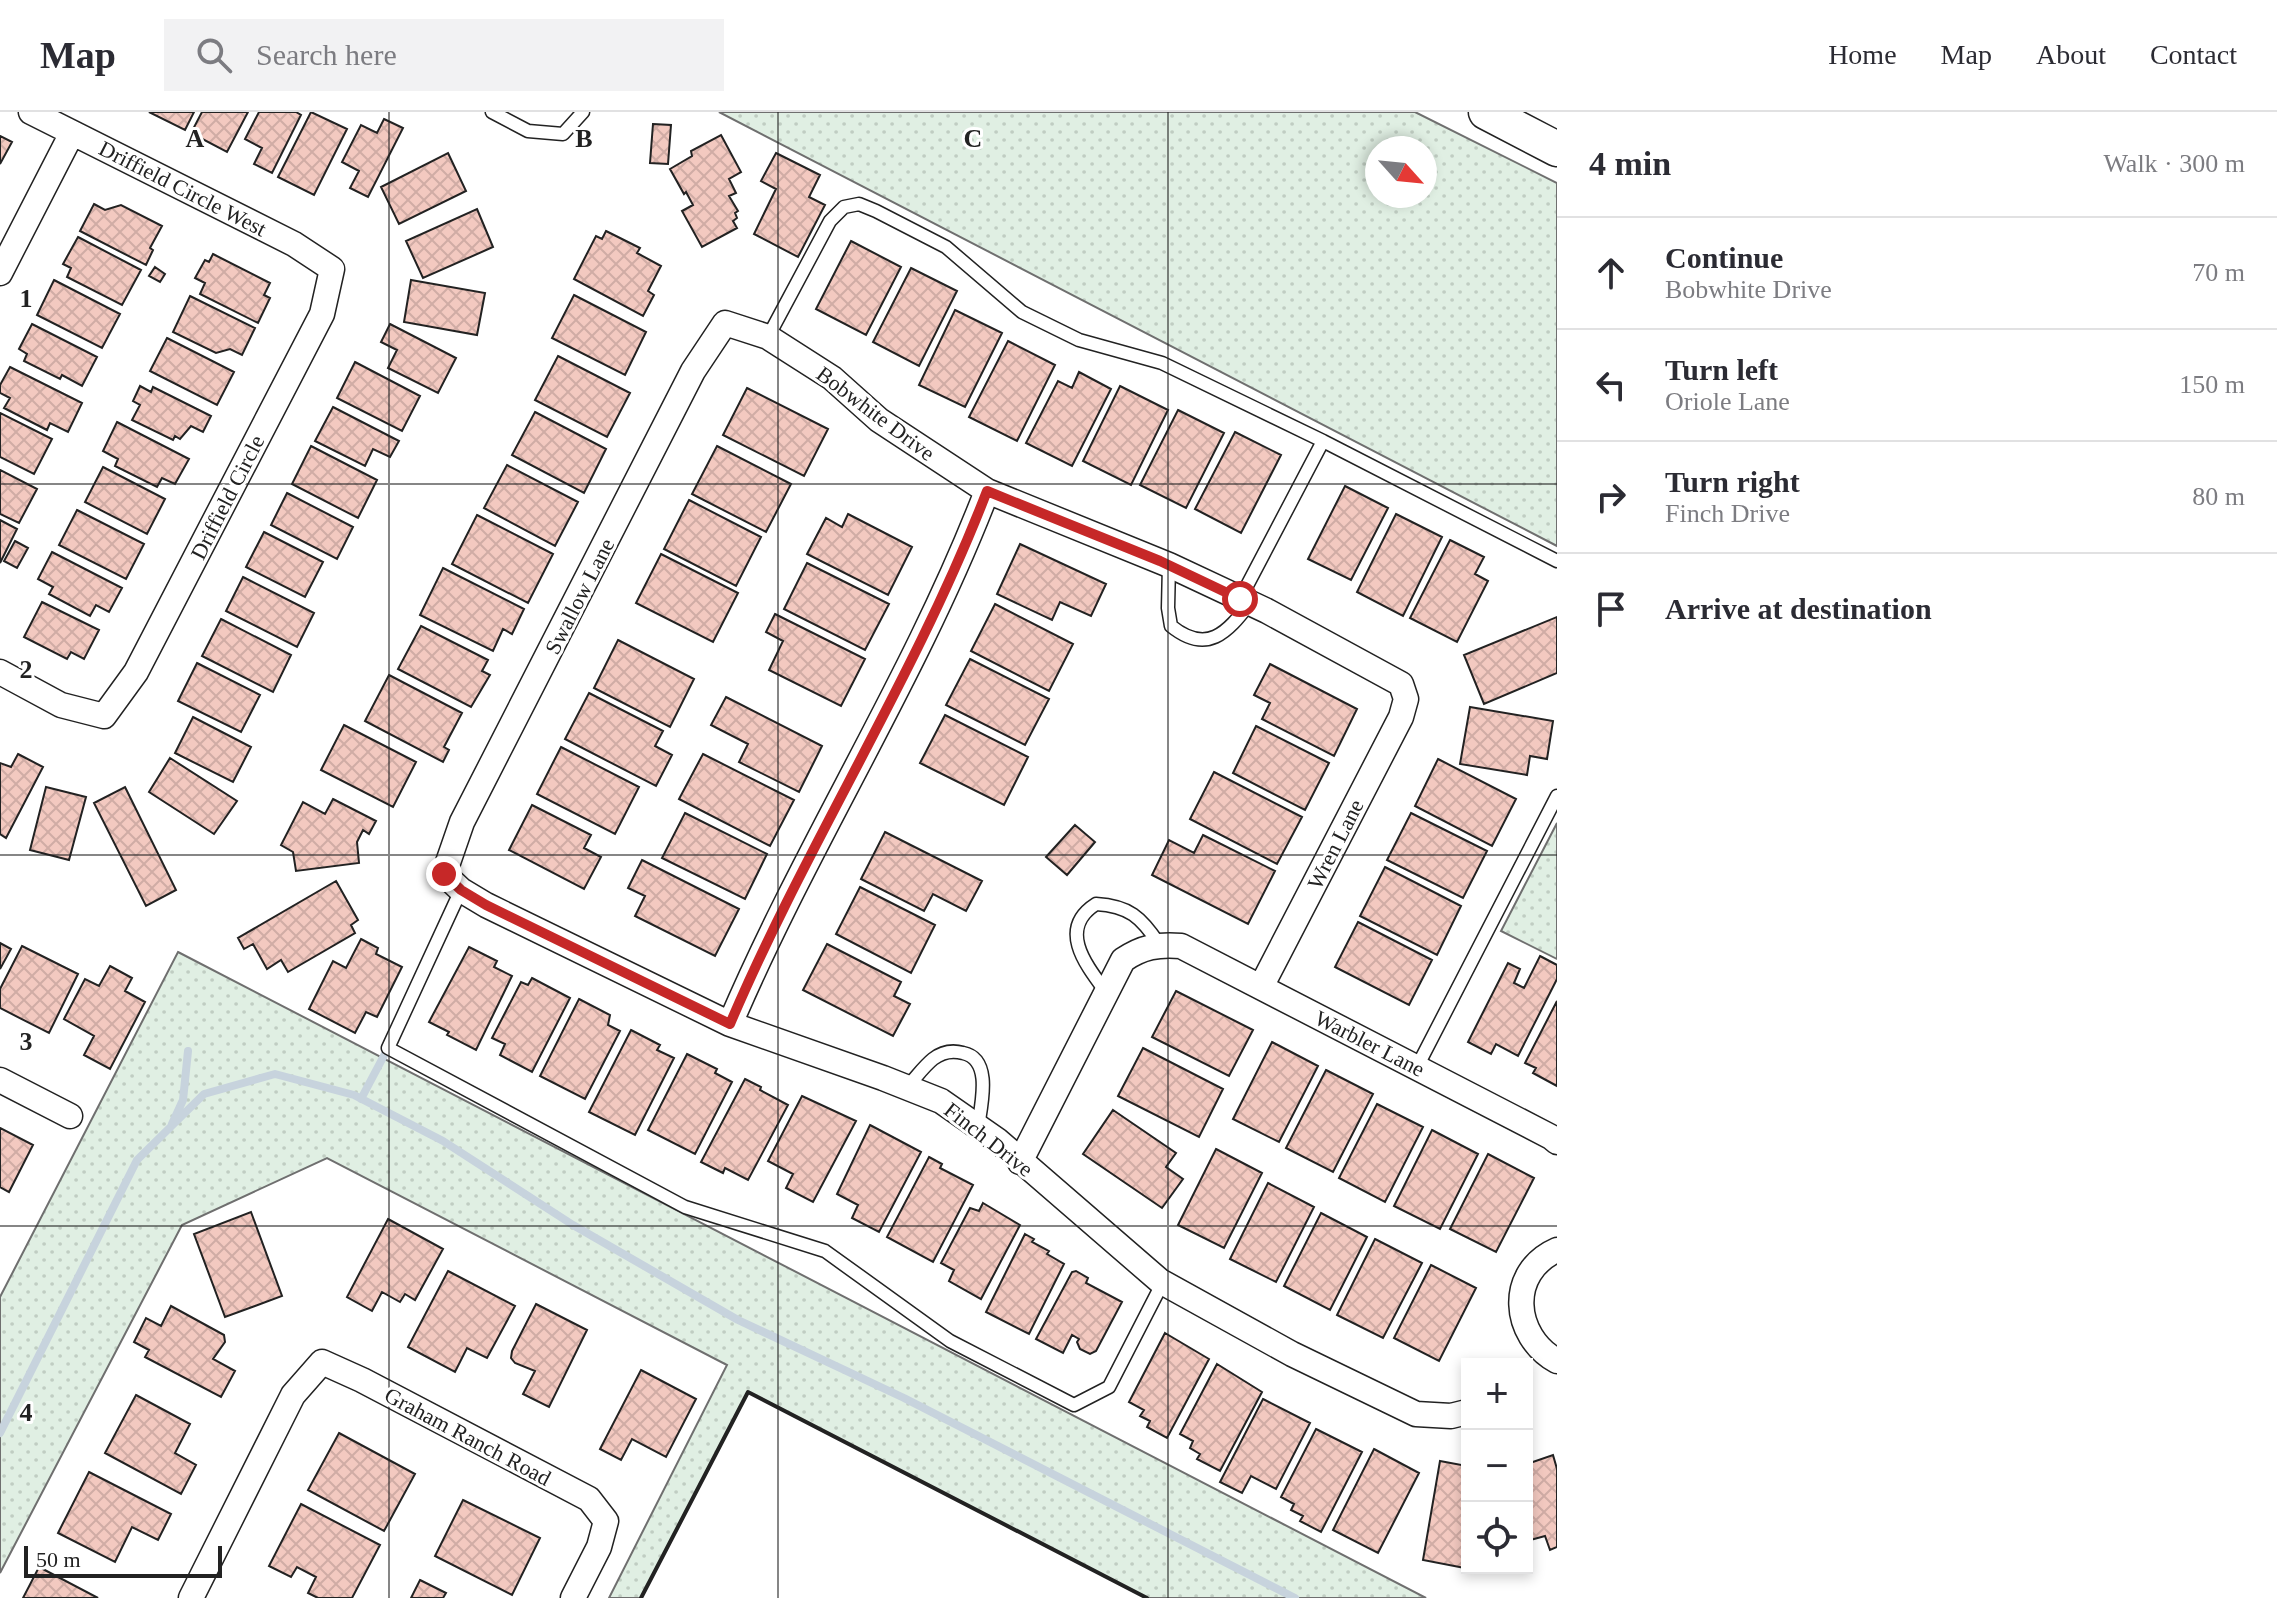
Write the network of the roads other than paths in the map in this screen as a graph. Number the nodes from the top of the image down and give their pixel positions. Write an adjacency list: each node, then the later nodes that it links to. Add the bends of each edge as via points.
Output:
1 (31, 112): 5 (street, Driffield Circle West)
2 (492, 112): 3 (lane, via 528,131 563,134)
3 (583, 112)
4 (1486, 112): 6 (main road)
5 (72, 133): 7 (street, Driffield Circle West, via 294,244); 8 (street)
6 (1557, 149)
7 (332, 269): 16 (street, Driffield Circle, via 322,314 136,672 104,716 61,705)
8 (0, 273)
9 (725, 323): 10 (street, Bobwhite Drive); 19 (street, Swallow Lane, via 693,371 462,822)
10 (768, 337): 11 (lane, via 830,221 844,207 859,204 946,247 1022,312 1079,340 1162,363); 12 (street, Bobwhite Drive, via 832,378 879,420)
11 (1323, 441): 13 (lane); 15 (lane)
12 (987, 491): 14 (street, Bobwhite Drive); 23 (street, via 902,679)
13 (1557, 561)
14 (1169, 565): 15 (street, Bobwhite Drive); 15 (lane, via 1171,626 1183,635 1205,640 1223,634)
15 (1245, 601): 17 (street, Bobwhite Drive, via 1401,684)
16 (0, 672)
17 (1406, 699): 21 (street, Wren Lane)
18 (1557, 796): 24 (lane)
19 (452, 882): 23 (street, Finch Drive, via 486,905); 32 (lane, via 388,1048 685,1207 825,1251 950,1341 1074,1405 1109,1387)
20 (1170, 945): 21 (street, Warbler Lane); 22 (street, via 1136,951 1123,960); 22 (lane, via 1127,910 1096,904 1084,911 1077,922 1078,943)
21 (1261, 987): 24 (street, Warbler Lane)
22 (1106, 992): 30 (street)
23 (730, 1024): 26 (street, Finch Drive)
24 (1417, 1067): 29 (street, Warbler Lane)
25 (0, 1080): 27 (street)
26 (906, 1088): 28 (street, Finch Drive, via 941,1101); 28 (lane, via 945,1052 970,1054 981,1069)
27 (70, 1116)
28 (978, 1127): 30 (street, Finch Drive)
29 (1557, 1142)
30 (1020, 1162): 32 (street, Finch Drive)
31 (1557, 1250): 33 (street, via 1532,1270 1522,1291 1521,1313)
32 (1163, 1282): 34 (street, Finch Drive, via 1292,1354 1416,1414)
33 (1542, 1361)
34 (1461, 1414)
35 (191, 1598): 36 (street, Graham Ranch Road, via 293,1395 322,1362 589,1499 606,1521)
36 (573, 1598)

